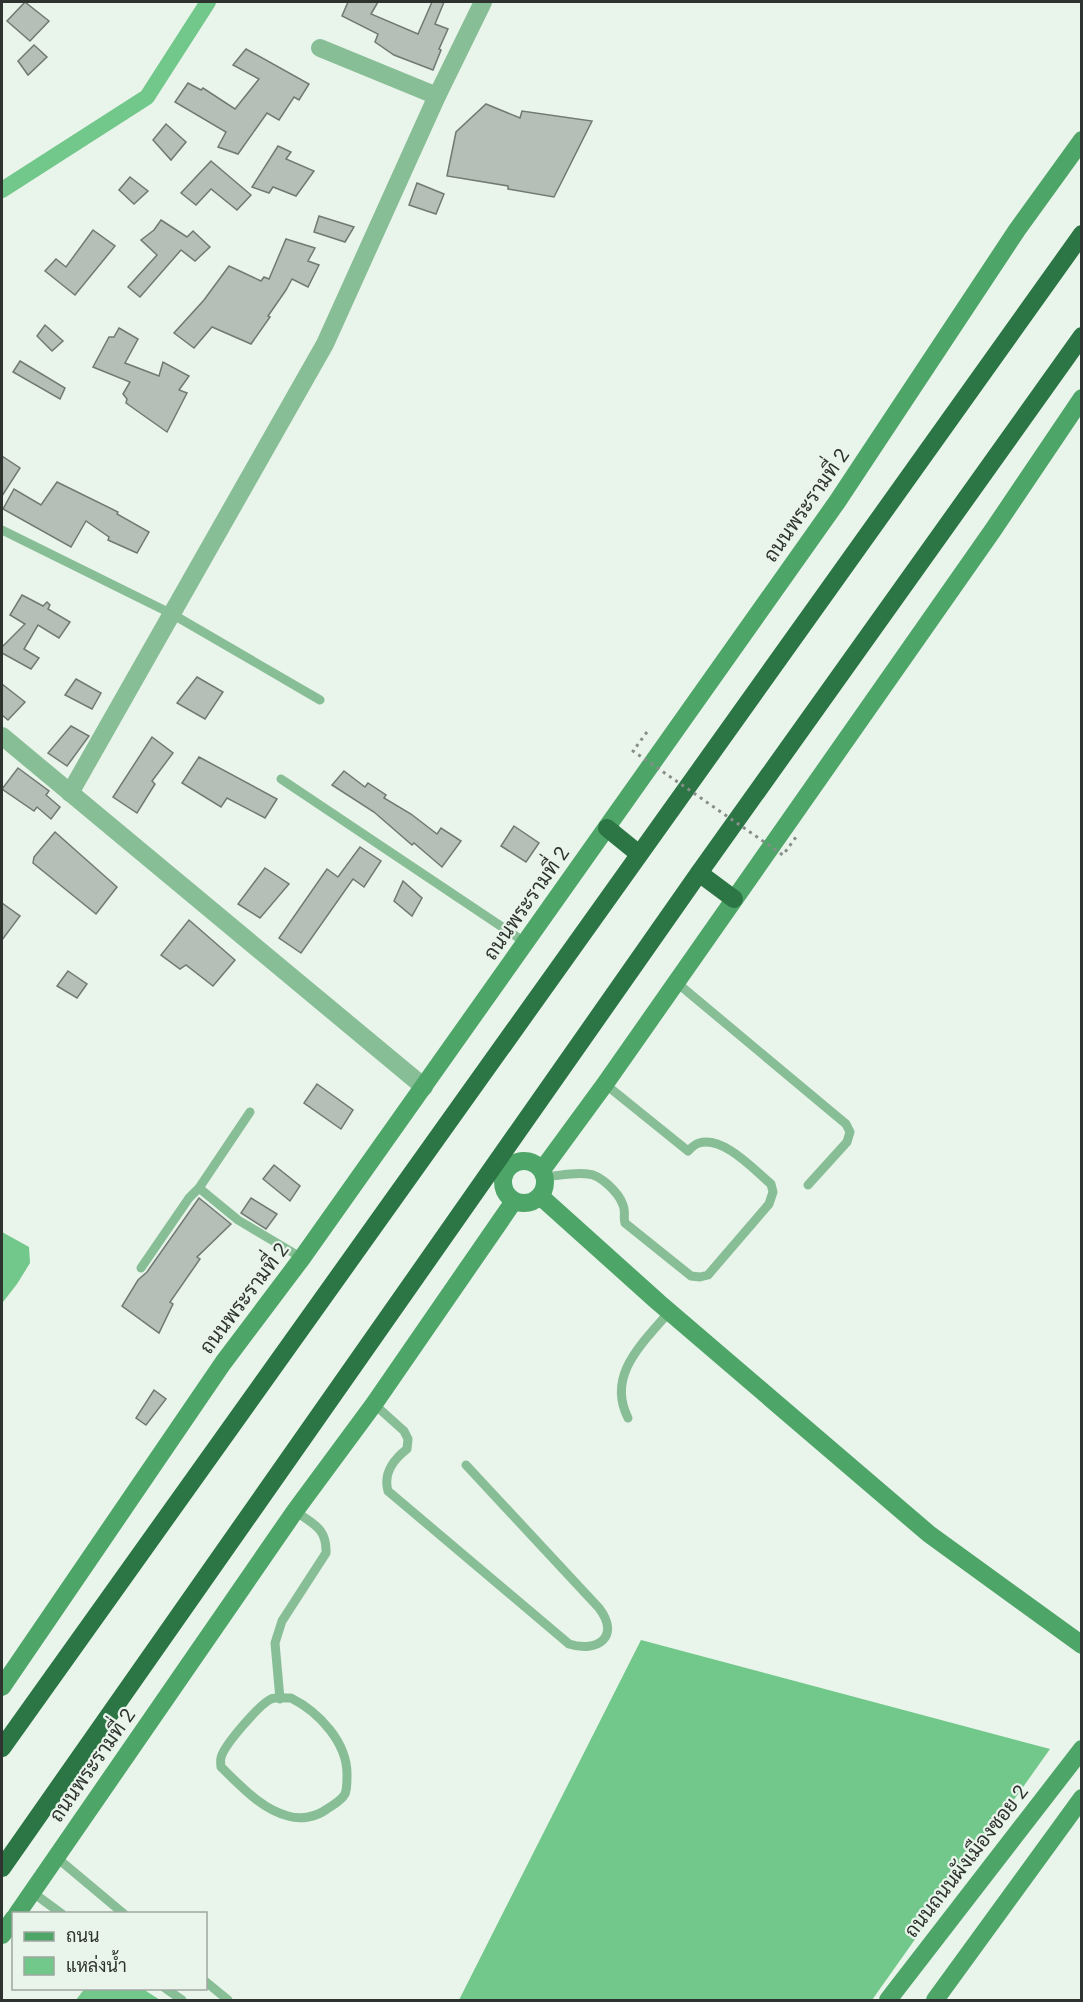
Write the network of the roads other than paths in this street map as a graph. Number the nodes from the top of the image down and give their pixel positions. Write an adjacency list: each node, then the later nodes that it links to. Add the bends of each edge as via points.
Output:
1 (483, 2): 3 (street)
2 (320, 48): 3 (street)
3 (437, 96): 9 (street, via 325,344)
4 (1082, 140): 14 (main road, ถนนพระรามที่ 2, via 1017,230 837,502)
5 (1082, 234): 15 (highway)
6 (1082, 336): 16 (highway, ถนนพระรามที่ 2)
7 (1082, 398): 17 (main road)
8 (2, 530): 9 (lane)
9 (172, 614): 10 (lane); 13 (street)
10 (320, 700)
11 (2, 736): 13 (street)
12 (281, 779): 18 (lane)
13 (70, 793): 21 (street)
14 (607, 828): 15 (highway); 18 (main road, ถนนพระรามที่ 2)
15 (639, 854): 39 (highway)
16 (699, 873): 17 (highway); 23 (highway, ถนนพระรามที่ 2)
17 (734, 899): 19 (main road)
18 (526, 943): 21 (main road, ถนนพระรามที่ 2)
19 (676, 982): 20 (main road); 25 (lane, via 846,1124 850,1132 847,1142)
20 (605, 1084): 24 (main road); 24 (lane, via 688,1150 706,1142 730,1150 771,1184 769,1204 708,1275 691,1276 626,1223 619,1195 591,1173)
21 (424, 1087): 29 (main road, ถนนพระรามที่ 2)
22 (250, 1112): 26 (lane)
23 (499, 1171): 24 (main road, via 524,1161 537,1165); 28 (main road, via 505,1191); 43 (highway, ถนนพระรามที่ 2)
24 (543, 1173): 27 (main road, via 545,1184)
25 (808, 1185)
26 (199, 1188): 29 (lane, via 238,1221); 30 (lane)
27 (540, 1196): 28 (main road, via 528,1203); 31 (main road)
28 (514, 1201): 32 (main road, ถนนพระรามที่ 2)
29 (302, 1258): 37 (main road, ถนนพระรามที่ 2, via 223,1363)
30 (141, 1268)
31 (669, 1311): 33 (lane, via 624,1374 621,1405); 36 (main road, via 929,1534)
32 (374, 1404): 34 (lane, via 408,1439 407,1449 386,1472 388,1491 569,1644 594,1646 604,1641 608,1624 599,1608); 35 (main road, ถนนพระรามที่ 2)
33 (628, 1418)
34 (466, 1465)
35 (295, 1511): 38 (lane, via 322,1531 326,1553 282,1621 275,1643); 42 (main road, ถนนพระรามที่ 2)
36 (1082, 1645)
37 (2, 1687)
38 (280, 1698): 38 (lane, via 271,1699 234,1736 220,1758 221,1767 263,1806 289,1817 311,1817 345,1794 348,1763 340,1743 310,1710 291,1698)
39 (2, 1748)
40 (1082, 1749): 54 (main road, ถนนถนนผังเมืองซอย 2)
41 (1082, 1798): 55 (main road)
42 (56, 1857): 44 (main road, ถนนพระรามที่ 2); 47 (lane)
43 (2, 1868)
44 (32, 1892): 45 (main road, ถนนพระรามที่ 2); 46 (lane)
45 (18, 1912)
46 (59, 1912)
47 (122, 1912)
48 (12, 1921): 49 (main road)
49 (2, 1935)
50 (207, 1983): 53 (lane)
51 (166, 1990): 52 (lane)
52 (182, 2001)
53 (228, 2001)
54 (888, 2001)
55 (934, 2001)

